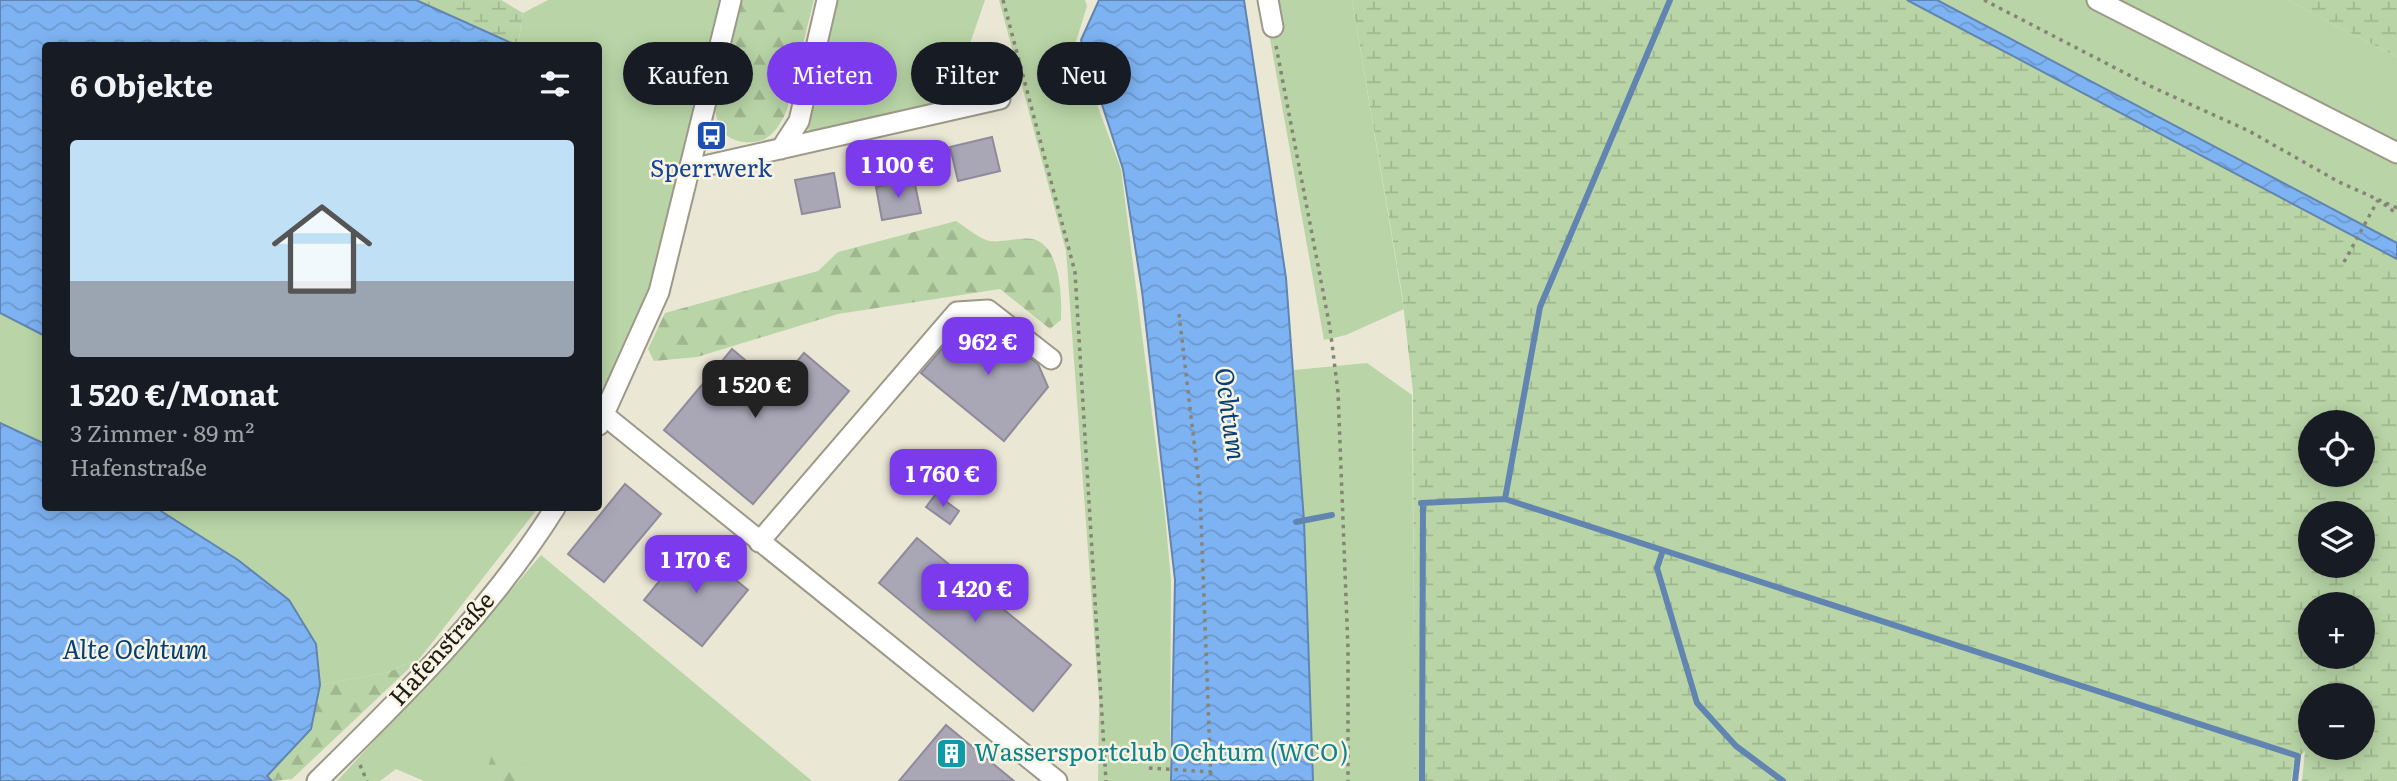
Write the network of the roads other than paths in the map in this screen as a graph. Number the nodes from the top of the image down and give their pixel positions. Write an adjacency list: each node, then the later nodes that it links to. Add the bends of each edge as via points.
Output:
1 (731, 0): 9 (street)
2 (827, 0): 7 (street, via 799,121)
3 (1268, 0): 5 (street)
4 (2097, 0): 8 (street)
5 (1273, 27)
6 (974, 105): 7 (street)
7 (781, 149): 9 (street)
8 (2397, 153)
9 (691, 169): 11 (street, via 659,292)
10 (1051, 359): 14 (street, via 988,310 957,312)
11 (602, 419)
12 (602, 422): 14 (street)
13 (553, 511): 15 (street, Hafenstraße, via 470,620)
14 (759, 542): 16 (street)
15 (317, 781)
16 (1057, 781)

